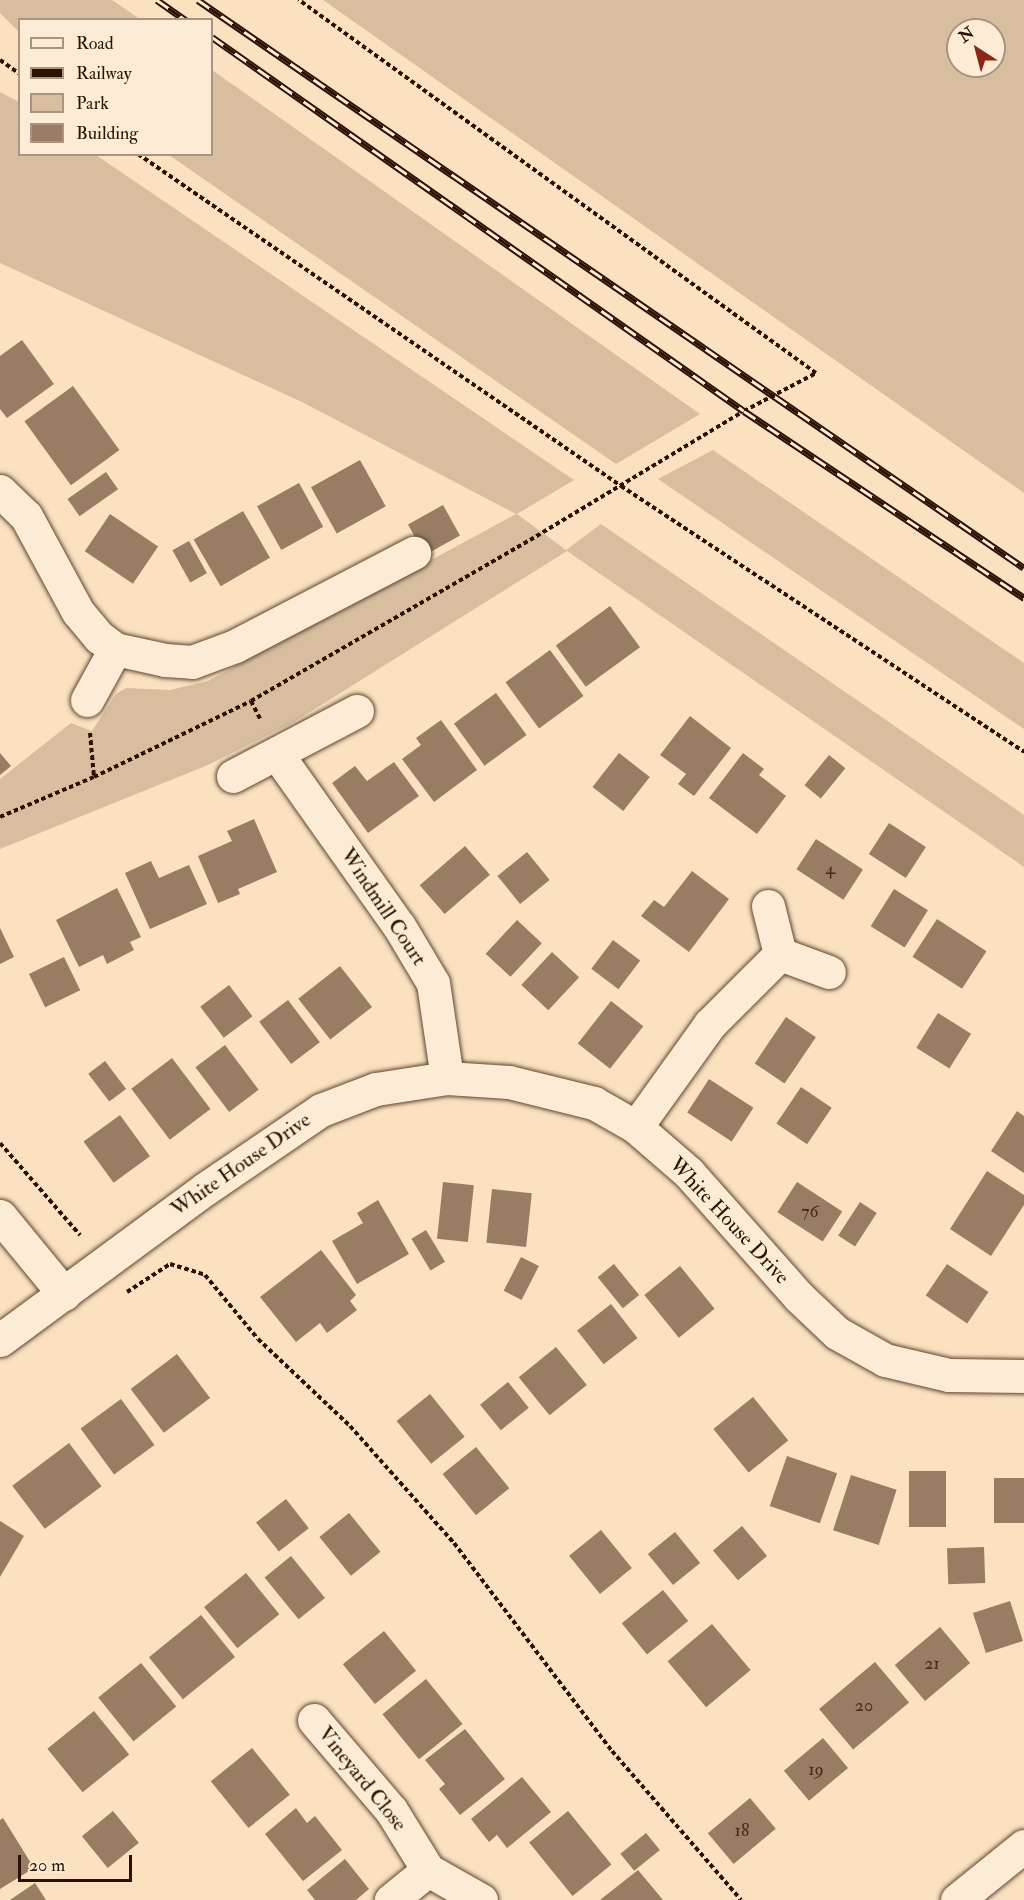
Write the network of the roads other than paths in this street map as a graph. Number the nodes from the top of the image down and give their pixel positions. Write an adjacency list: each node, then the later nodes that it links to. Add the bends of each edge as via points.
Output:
1 (0, 490): 3 (street, via 26,516 78,612)
2 (414, 553): 3 (street, via 235,646 192,662)
3 (115, 649): 4 (street)
4 (87, 700)
5 (357, 711): 6 (street)
6 (277, 754): 7 (street); 11 (street, Windmill Court, via 399,926 433,983)
7 (233, 776)
8 (768, 906): 9 (street)
9 (780, 954): 10 (street); 12 (street, via 710,1024)
10 (829, 972)
11 (447, 1078): 12 (street, White House Drive, via 509,1082 594,1103); 14 (street, White House Drive, via 376,1089 321,1110)
12 (636, 1127): 16 (street, White House Drive, via 688,1172 799,1297 837,1333 885,1360 949,1375)
13 (0, 1216): 14 (street)
14 (64, 1294): 15 (street, White House Drive)
15 (0, 1340)
16 (1024, 1376)
17 (314, 1720): 19 (street, Vineyard Close, via 392,1810)
18 (1024, 1846): 22 (street)
19 (428, 1869): 20 (street); 21 (street, Vineyard Close)
20 (391, 1900)
21 (481, 1900)
22 (957, 1900)

